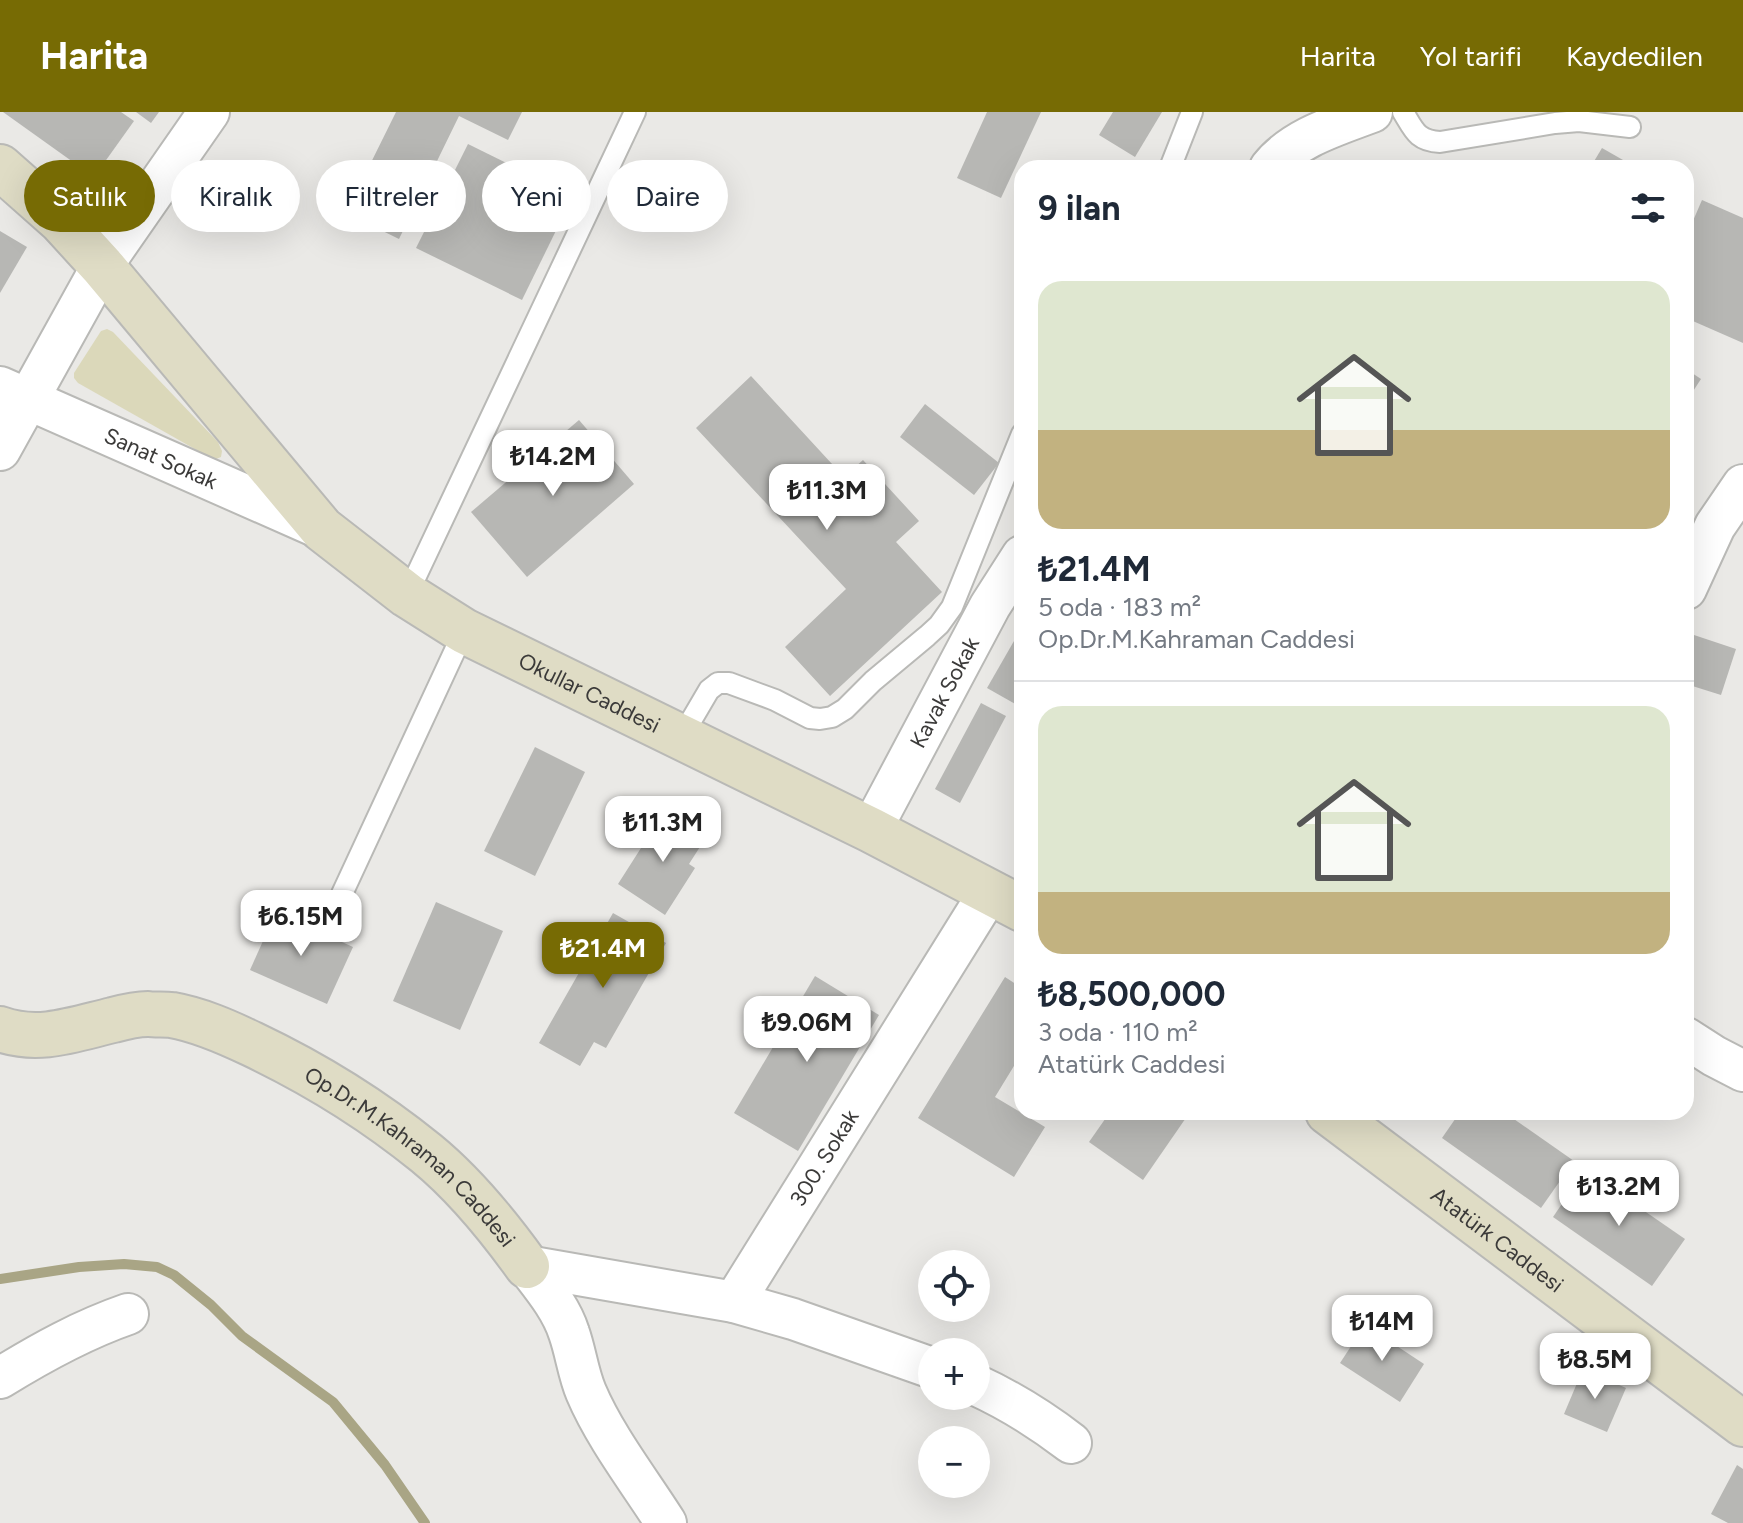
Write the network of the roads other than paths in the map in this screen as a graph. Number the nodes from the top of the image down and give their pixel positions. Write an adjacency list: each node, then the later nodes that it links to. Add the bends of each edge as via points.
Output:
1 (209, 112): 10 (street)
2 (635, 112): 18 (lane)
3 (1192, 112): 7 (lane)
4 (1372, 112): 8 (street, via 1300,143)
5 (1403, 112): 6 (lane, via 1418,136 1440,142 1579,121)
6 (1630, 127)
7 (1173, 160)
8 (1278, 160)
9 (0, 167): 10 (street)
10 (102, 266): 11 (street); 15 (street, Okullar Caddesi)
11 (14, 393): 12 (street); 15 (street, Sanat Sokak)
12 (0, 450)
13 (1014, 454): 20 (lane, via 952,607 939,625 845,709 832,717 810,718 775,700 718,683)
14 (1743, 485): 17 (street, via 1715,526)
15 (322, 529): 18 (street, Okullar Caddesi)
16 (1014, 568): 21 (street, Kavak Sokak)
17 (1694, 572)
18 (407, 595): 19 (street, Okullar Caddesi)
19 (464, 631): 20 (street, Okullar Caddesi); 22 (lane)
20 (682, 736): 21 (street, Okullar Caddesi)
21 (871, 830): 23 (street)
22 (341, 896)
23 (1006, 900): 29 (street, 300. Sokak)
24 (0, 1029): 28 (street, Op.Dr.M.Kahraman Caddesi, via 32,1036 61,1034 140,1014 172,1015 234,1036 334,1089 428,1155)
25 (1694, 1043): 26 (street)
26 (1743, 1071)
27 (1339, 1120): 34 (street, Atatürk Caddesi)
28 (527, 1266): 29 (street); 36 (street, Op.Dr.M.Kahraman Caddesi, via 562,1316 587,1393 606,1430)
29 (734, 1302): 31 (street)
30 (128, 1314): 32 (street, via 95,1325)
31 (918, 1363)
32 (0, 1378)
33 (990, 1392): 35 (street, via 1042,1420)
34 (1743, 1424)
35 (1071, 1443)
36 (666, 1523)

